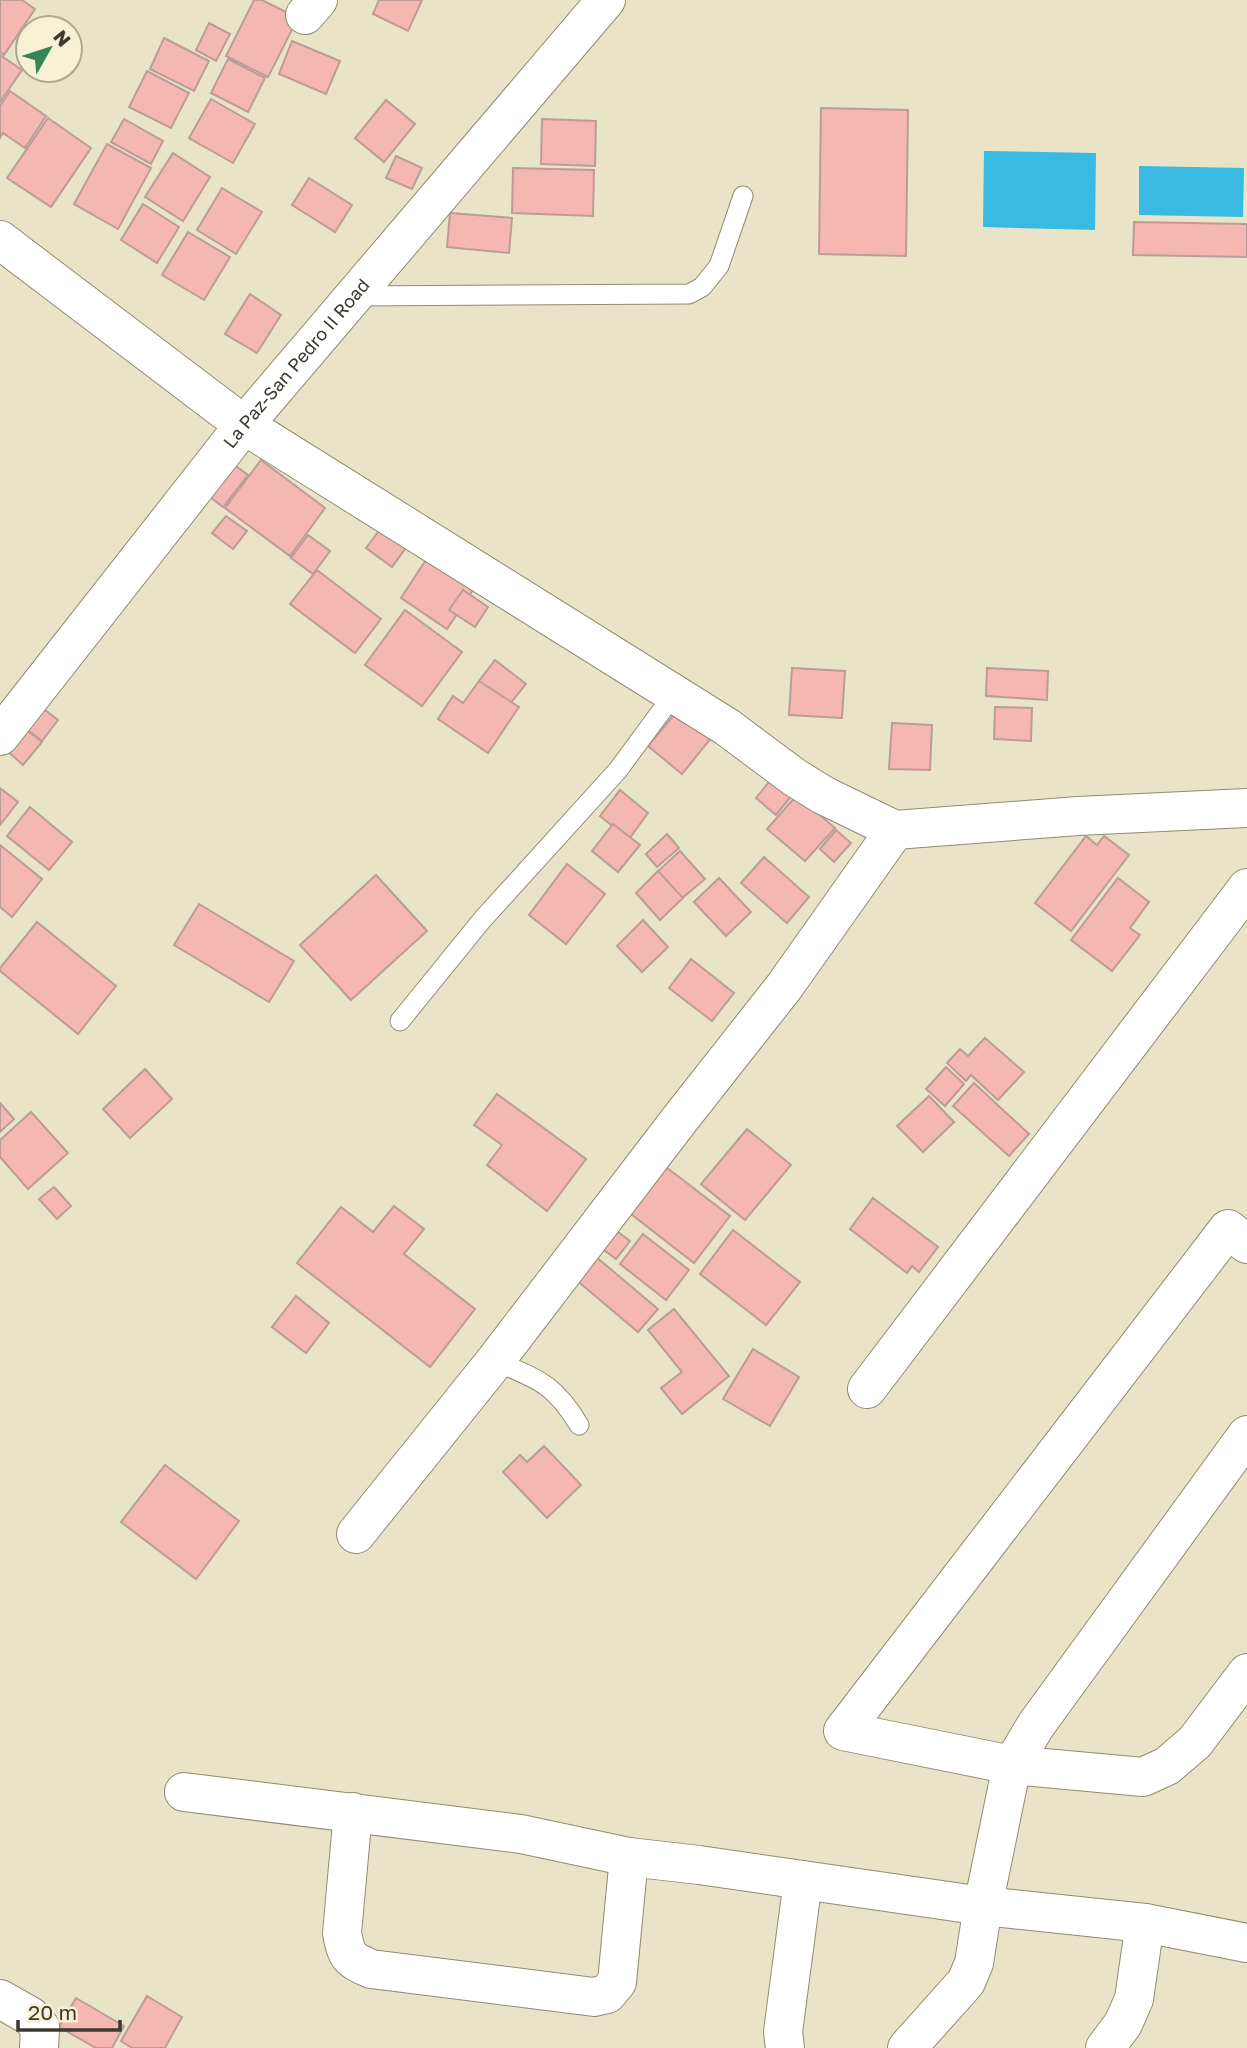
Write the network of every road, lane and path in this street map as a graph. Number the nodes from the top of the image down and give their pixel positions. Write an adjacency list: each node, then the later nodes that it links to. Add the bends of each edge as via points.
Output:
1 (595, 3): 4 (street, La Paz-San Pedro II Road)
2 (743, 196): 4 (lane, via 719,266 702,287 689,294)
3 (0, 240): 5 (street)
4 (353, 296): 5 (street, La Paz-San Pedro II Road)
5 (244, 425): 6 (street); 7 (street, La Paz-San Pedro II Road)
6 (674, 694): 9 (street, via 823,795); 11 (lane, via 611,778 482,920)
7 (0, 736)
8 (1247, 808): 9 (street)
9 (895, 830): 13 (street, via 784,987)
10 (1247, 888): 14 (street)
11 (400, 1021)
12 (1241, 1226): 19 (street, via 843,1731)
13 (495, 1361): 15 (lane, via 536,1378 557,1393); 17 (street)
14 (867, 1389)
15 (579, 1425)
16 (1247, 1435): 19 (street, via 1036,1725)
17 (356, 1534)
18 (1247, 1673): 19 (street, via 1195,1742 1167,1766 1143,1777)
19 (1013, 1765): 24 (street)
20 (184, 1792): 21 (street)
21 (354, 1812): 22 (street, via 521,1834); 22 (street, via 342,1933 346,1952 372,1969 594,1997 607,1994 617,1982)
22 (629, 1857): 23 (street)
23 (803, 1880): 24 (street); 29 (street, via 783,2032)
24 (983, 1906): 25 (street); 30 (street, via 974,1963 966,1982)
25 (1145, 1923): 26 (street); 31 (street, via 1134,1999)
26 (1247, 1942)
27 (0, 1999): 28 (street, via 40,2026)
28 (39, 2048)
29 (785, 2048)
30 (907, 2048)
31 (1105, 2048)

